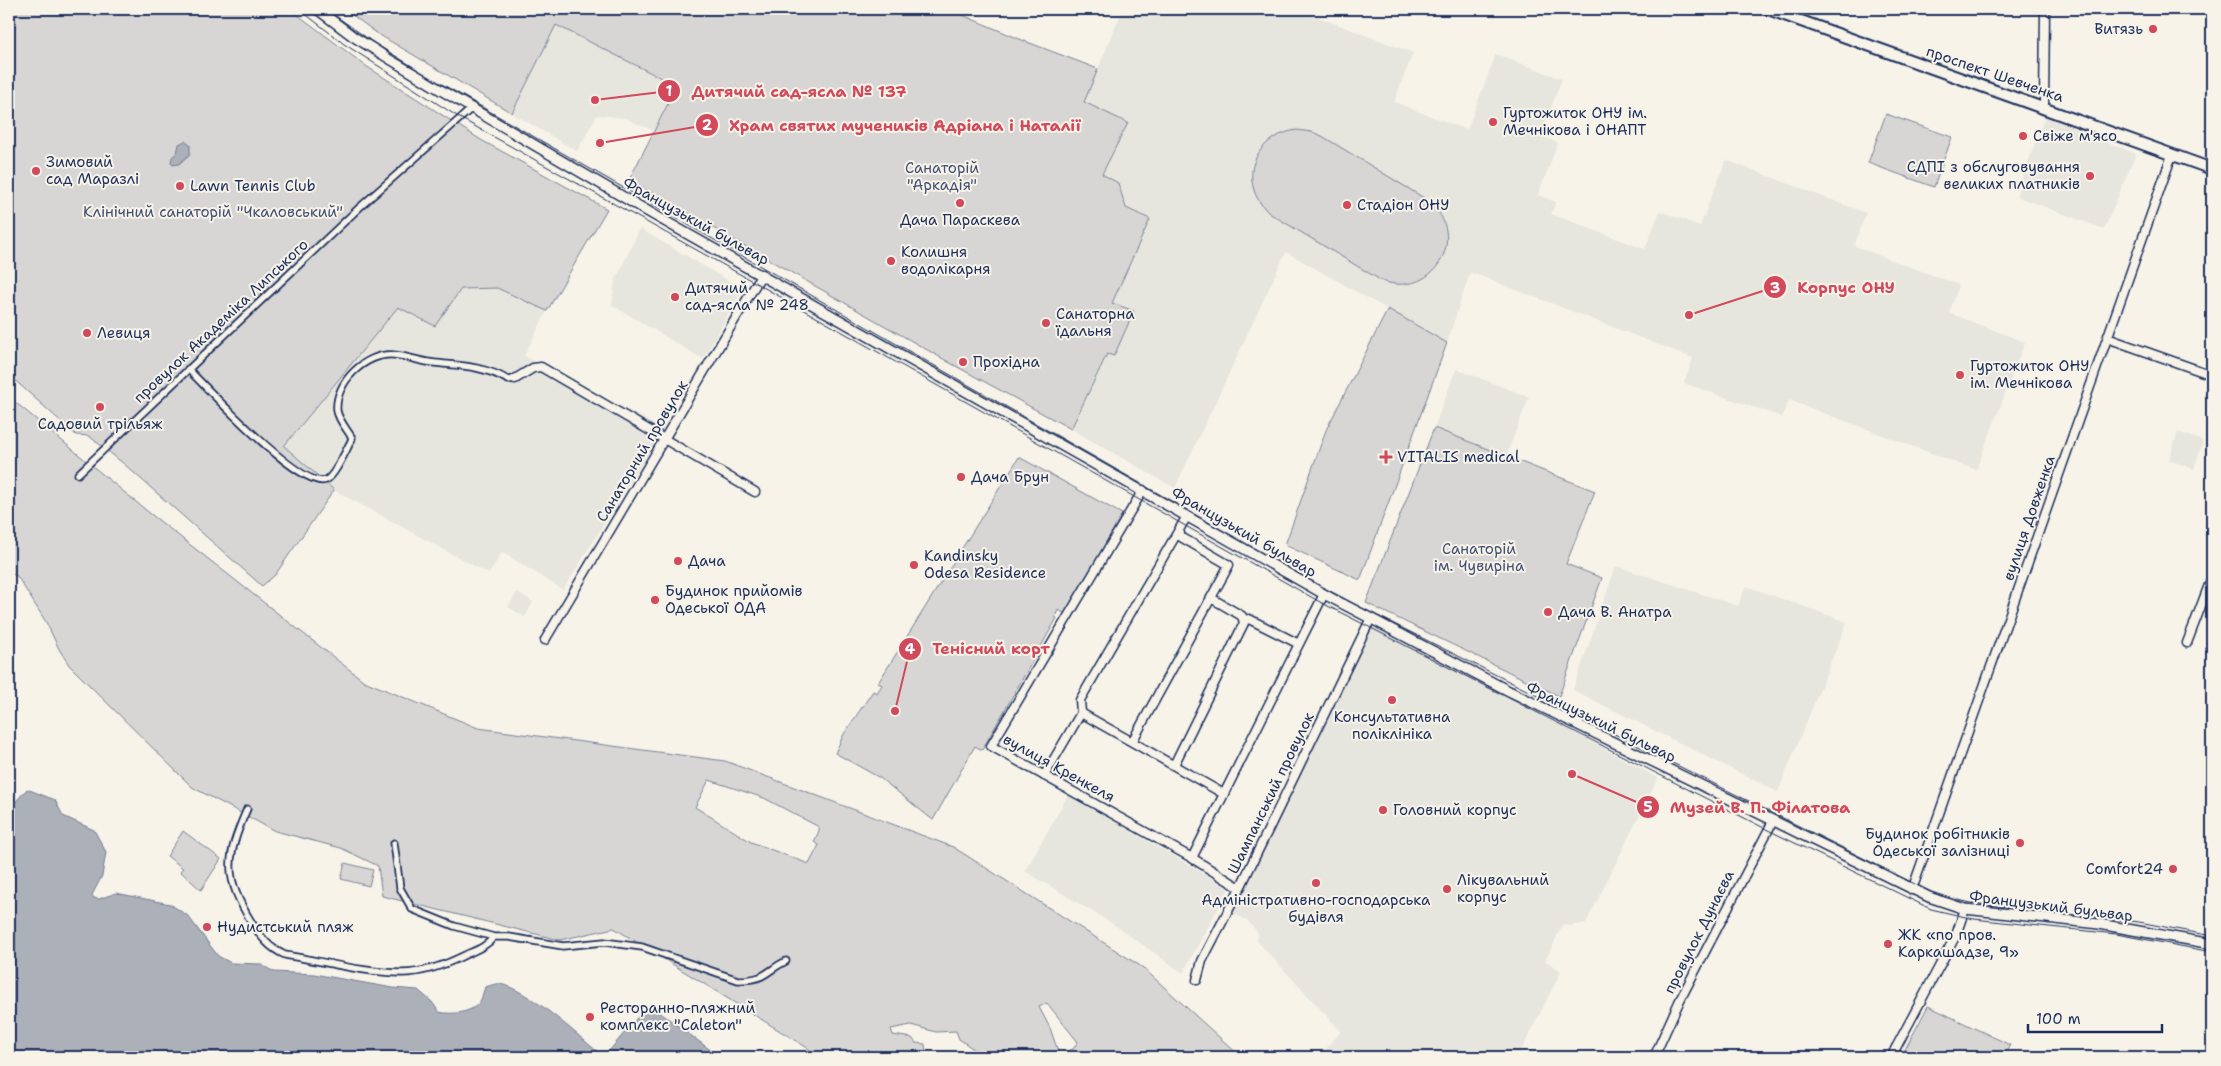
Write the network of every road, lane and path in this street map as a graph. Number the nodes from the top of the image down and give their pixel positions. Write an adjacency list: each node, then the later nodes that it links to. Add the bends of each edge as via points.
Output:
1 (317, 9): 5 (street, Французький бульвар, via 354,37)
2 (1768, 9): 4 (main road, проспект Шевченка)
3 (2045, 9): 4 (street)
4 (2044, 107): 6 (main road, проспект Шевченка)
5 (472, 108): 8 (street, Французький бульвар); 10 (street, провулок Академіка Липського, via 360,207)
6 (2172, 155): 7 (main road, проспект Шевченка); 9 (street, вулиця Довженка)
7 (2212, 169)
8 (762, 274): 13 (street, Санаторний провулок); 15 (street, Французький бульвар)
9 (2107, 338): 11 (street); 37 (street, вулиця Довженка)
10 (188, 369): 12 (street, via 259,441 299,472 319,482 331,476 351,442 337,405 344,384 358,367 373,359 394,355 415,361 476,367 508,380); 14 (street, провулок Академіка Липського)
11 (2212, 375)
12 (515, 378): 13 (street, via 533,368 541,368)
13 (664, 440): 16 (street); 24 (street, Санаторний провулок)
14 (78, 474)
15 (1143, 490): 17 (street, Французький бульвар); 30 (street, вулиця Кренкеля, via 991,746)
16 (755, 492)
17 (1187, 516): 18 (street); 20 (street, Французький бульвар)
18 (1179, 530): 21 (street, via 1181,537 1229,565); 27 (street, via 1080,700)
19 (2212, 577): 25 (street)
20 (1324, 594): 22 (street, Французький бульвар); 26 (street)
21 (1211, 598): 23 (street); 28 (street)
22 (1371, 618): 33 (street, Французький бульвар, via 1509,691); 36 (street, Шампанський провулок)
23 (1245, 620): 26 (street, via 1249,619); 29 (street)
24 (545, 640)
25 (2187, 643)
26 (1299, 644): 31 (street)
27 (1081, 713): 28 (street); 30 (street)
28 (1132, 742): 29 (street)
29 (1174, 766): 31 (street)
30 (1044, 776): 35 (street, вулиця Кренкеля)
31 (1224, 794): 35 (street)
32 (247, 809): 39 (street, via 235,839 231,883 260,936 277,952 404,973 417,972 461,957 488,944)
33 (1773, 822): 37 (street, Французький бульвар); 43 (street, провулок Дунаєва, via 1680,1000)
34 (394, 843): 39 (street, via 400,888 412,909 454,926)
35 (1192, 858): 36 (street, вулиця Кренкеля)
36 (1240, 888): 42 (street, Шампанський провулок, via 1202,961)
37 (1912, 890): 38 (street, Французький бульвар)
38 (1965, 909): 40 (street, Французький бульвар, via 2099,924); 44 (street, via 1956,935)
39 (494, 937): 41 (street, via 563,946 604,942 642,947 738,980 755,980)
40 (2212, 944)
41 (786, 961)
42 (1197, 980)
43 (1654, 1057)
44 (1891, 1057)

